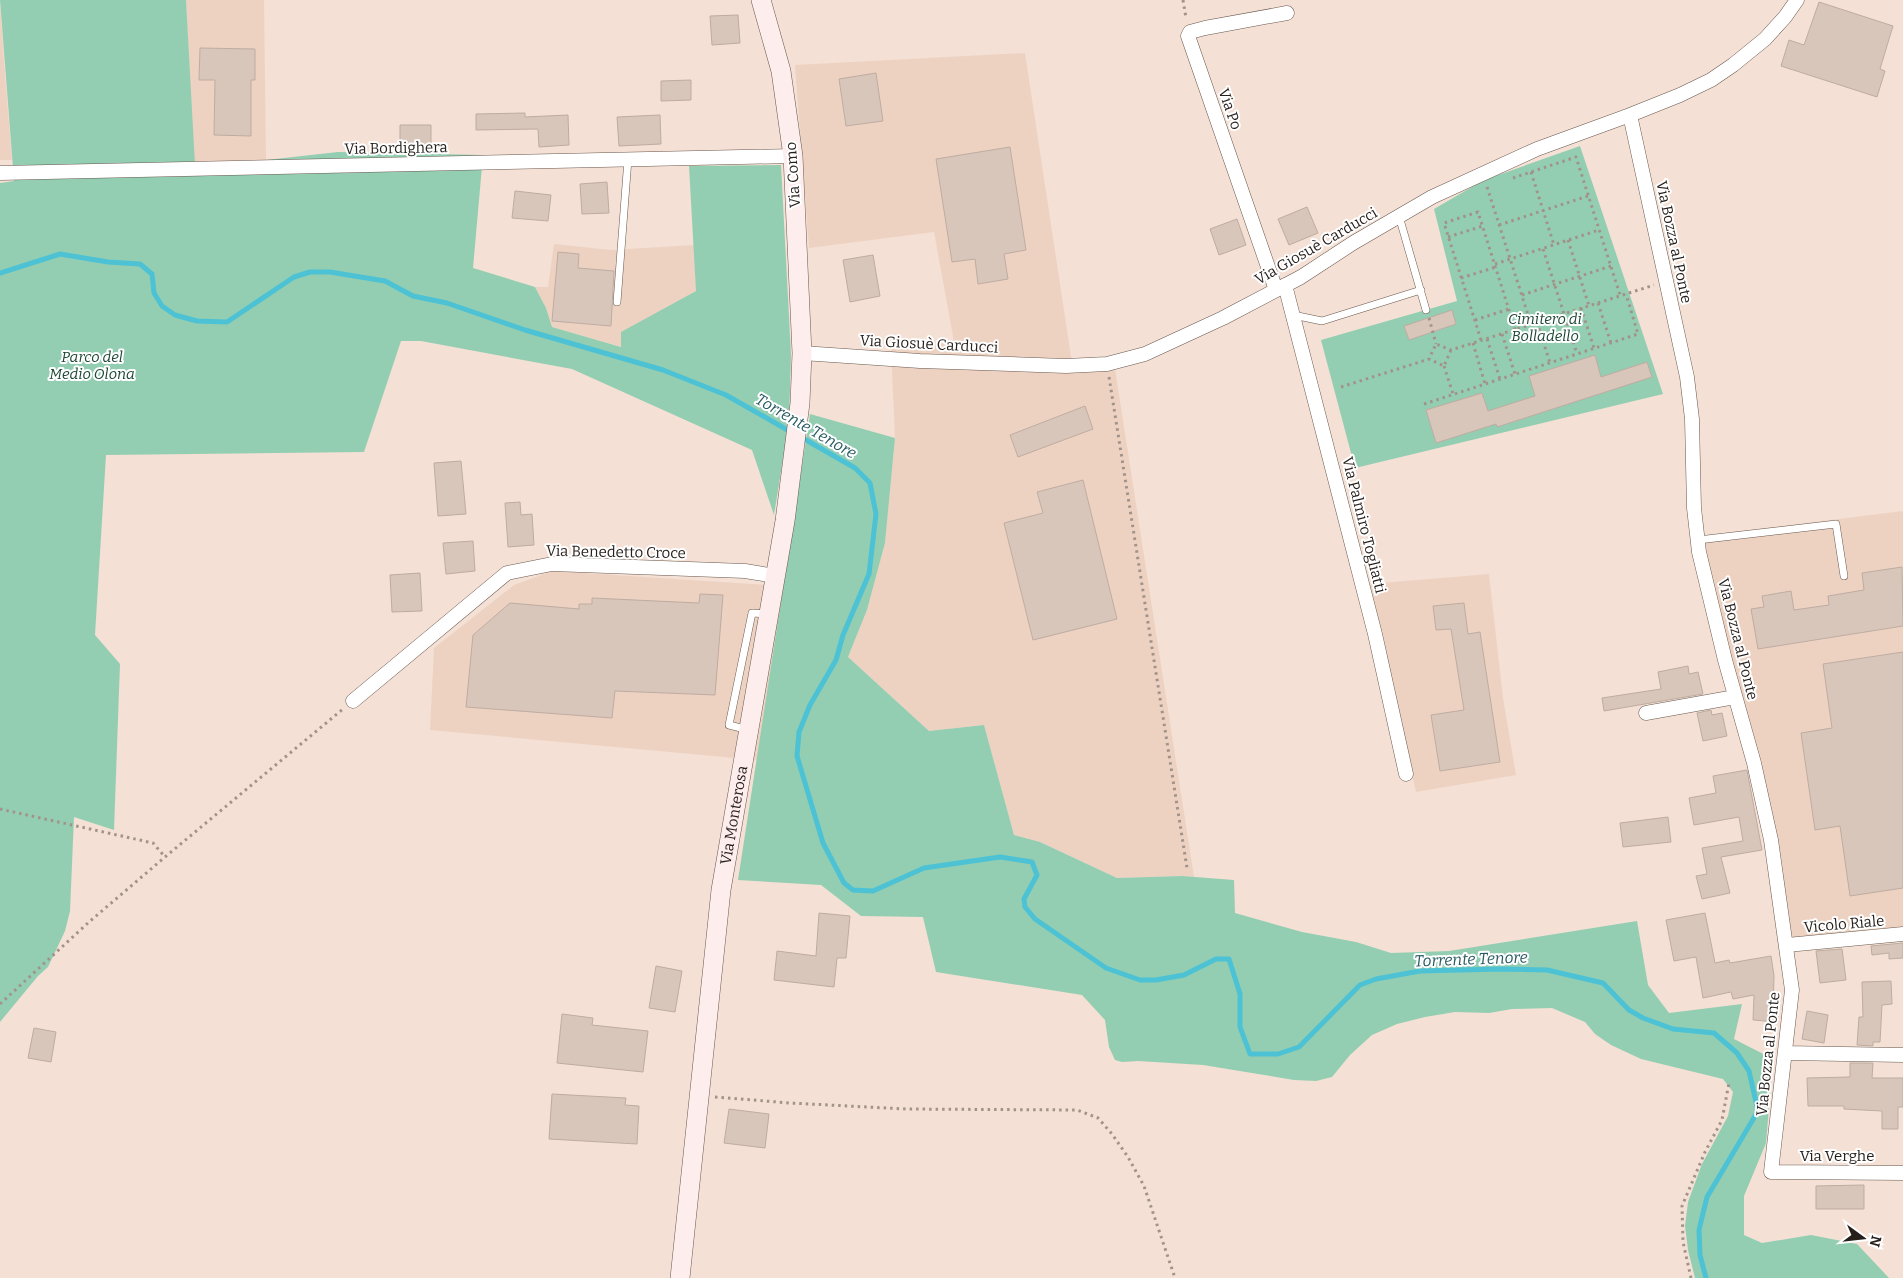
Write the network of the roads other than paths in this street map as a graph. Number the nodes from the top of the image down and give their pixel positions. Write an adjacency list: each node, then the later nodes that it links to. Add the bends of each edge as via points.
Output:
1 (760, 0): 5 (main road, Via Como, via 780,71)
2 (1797, 0): 4 (street, Via Giosuè Carducci, via 1765,39 1733,66 1680,95)
3 (1287, 13): 9 (street, Via Po, via 1205,28 1190,32 1188,36)
4 (1630, 115): 8 (street, Via Giosuè Carducci, via 1537,149 1432,197); 15 (street, Via Bozza al Ponte, via 1687,377)
5 (793, 156): 6 (street, Via Bordighera); 14 (main road, Via Como)
6 (628, 159): 7 (street, Via Bordighera); 11 (lane)
7 (0, 172)
8 (1399, 216): 9 (street, Via Giosuè Carducci); 10 (lane)
9 (1281, 287): 13 (street, Via Palmiro Togliatti); 14 (street, Via Giosuè Carducci, via 1224,318 1145,354 1107,364 1066,366 920,361)
10 (1421, 290): 12 (lane); 13 (lane, via 1322,321)
11 (617, 302)
12 (1426, 310)
13 (1293, 315): 21 (street, Via Palmiro Togliatti, via 1375,634)
14 (802, 353): 16 (main road, Via Monterosa, via 800,403)
15 (1698, 540): 17 (lane, via 1836,524); 18 (street, Via Bozza al Ponte)
16 (775, 576): 19 (street, Via Benedetto Croce, via 745,571 552,564 507,573); 28 (main road, Via Monterosa, via 721,890)
17 (1844, 576)
18 (1735, 697): 20 (street); 23 (street, Via Bozza al Ponte, via 1771,840)
19 (353, 701)
20 (1646, 713)
21 (1406, 774)
22 (1903, 934): 23 (street, Vicolo Riale)
23 (1787, 945): 24 (street, Via Bozza al Ponte, via 1792,990)
24 (1785, 1053): 25 (street); 26 (street, Via Bozza al Ponte)
25 (1903, 1055)
26 (1771, 1172): 27 (street, Via Verghe)
27 (1903, 1173)
28 (680, 1278)

